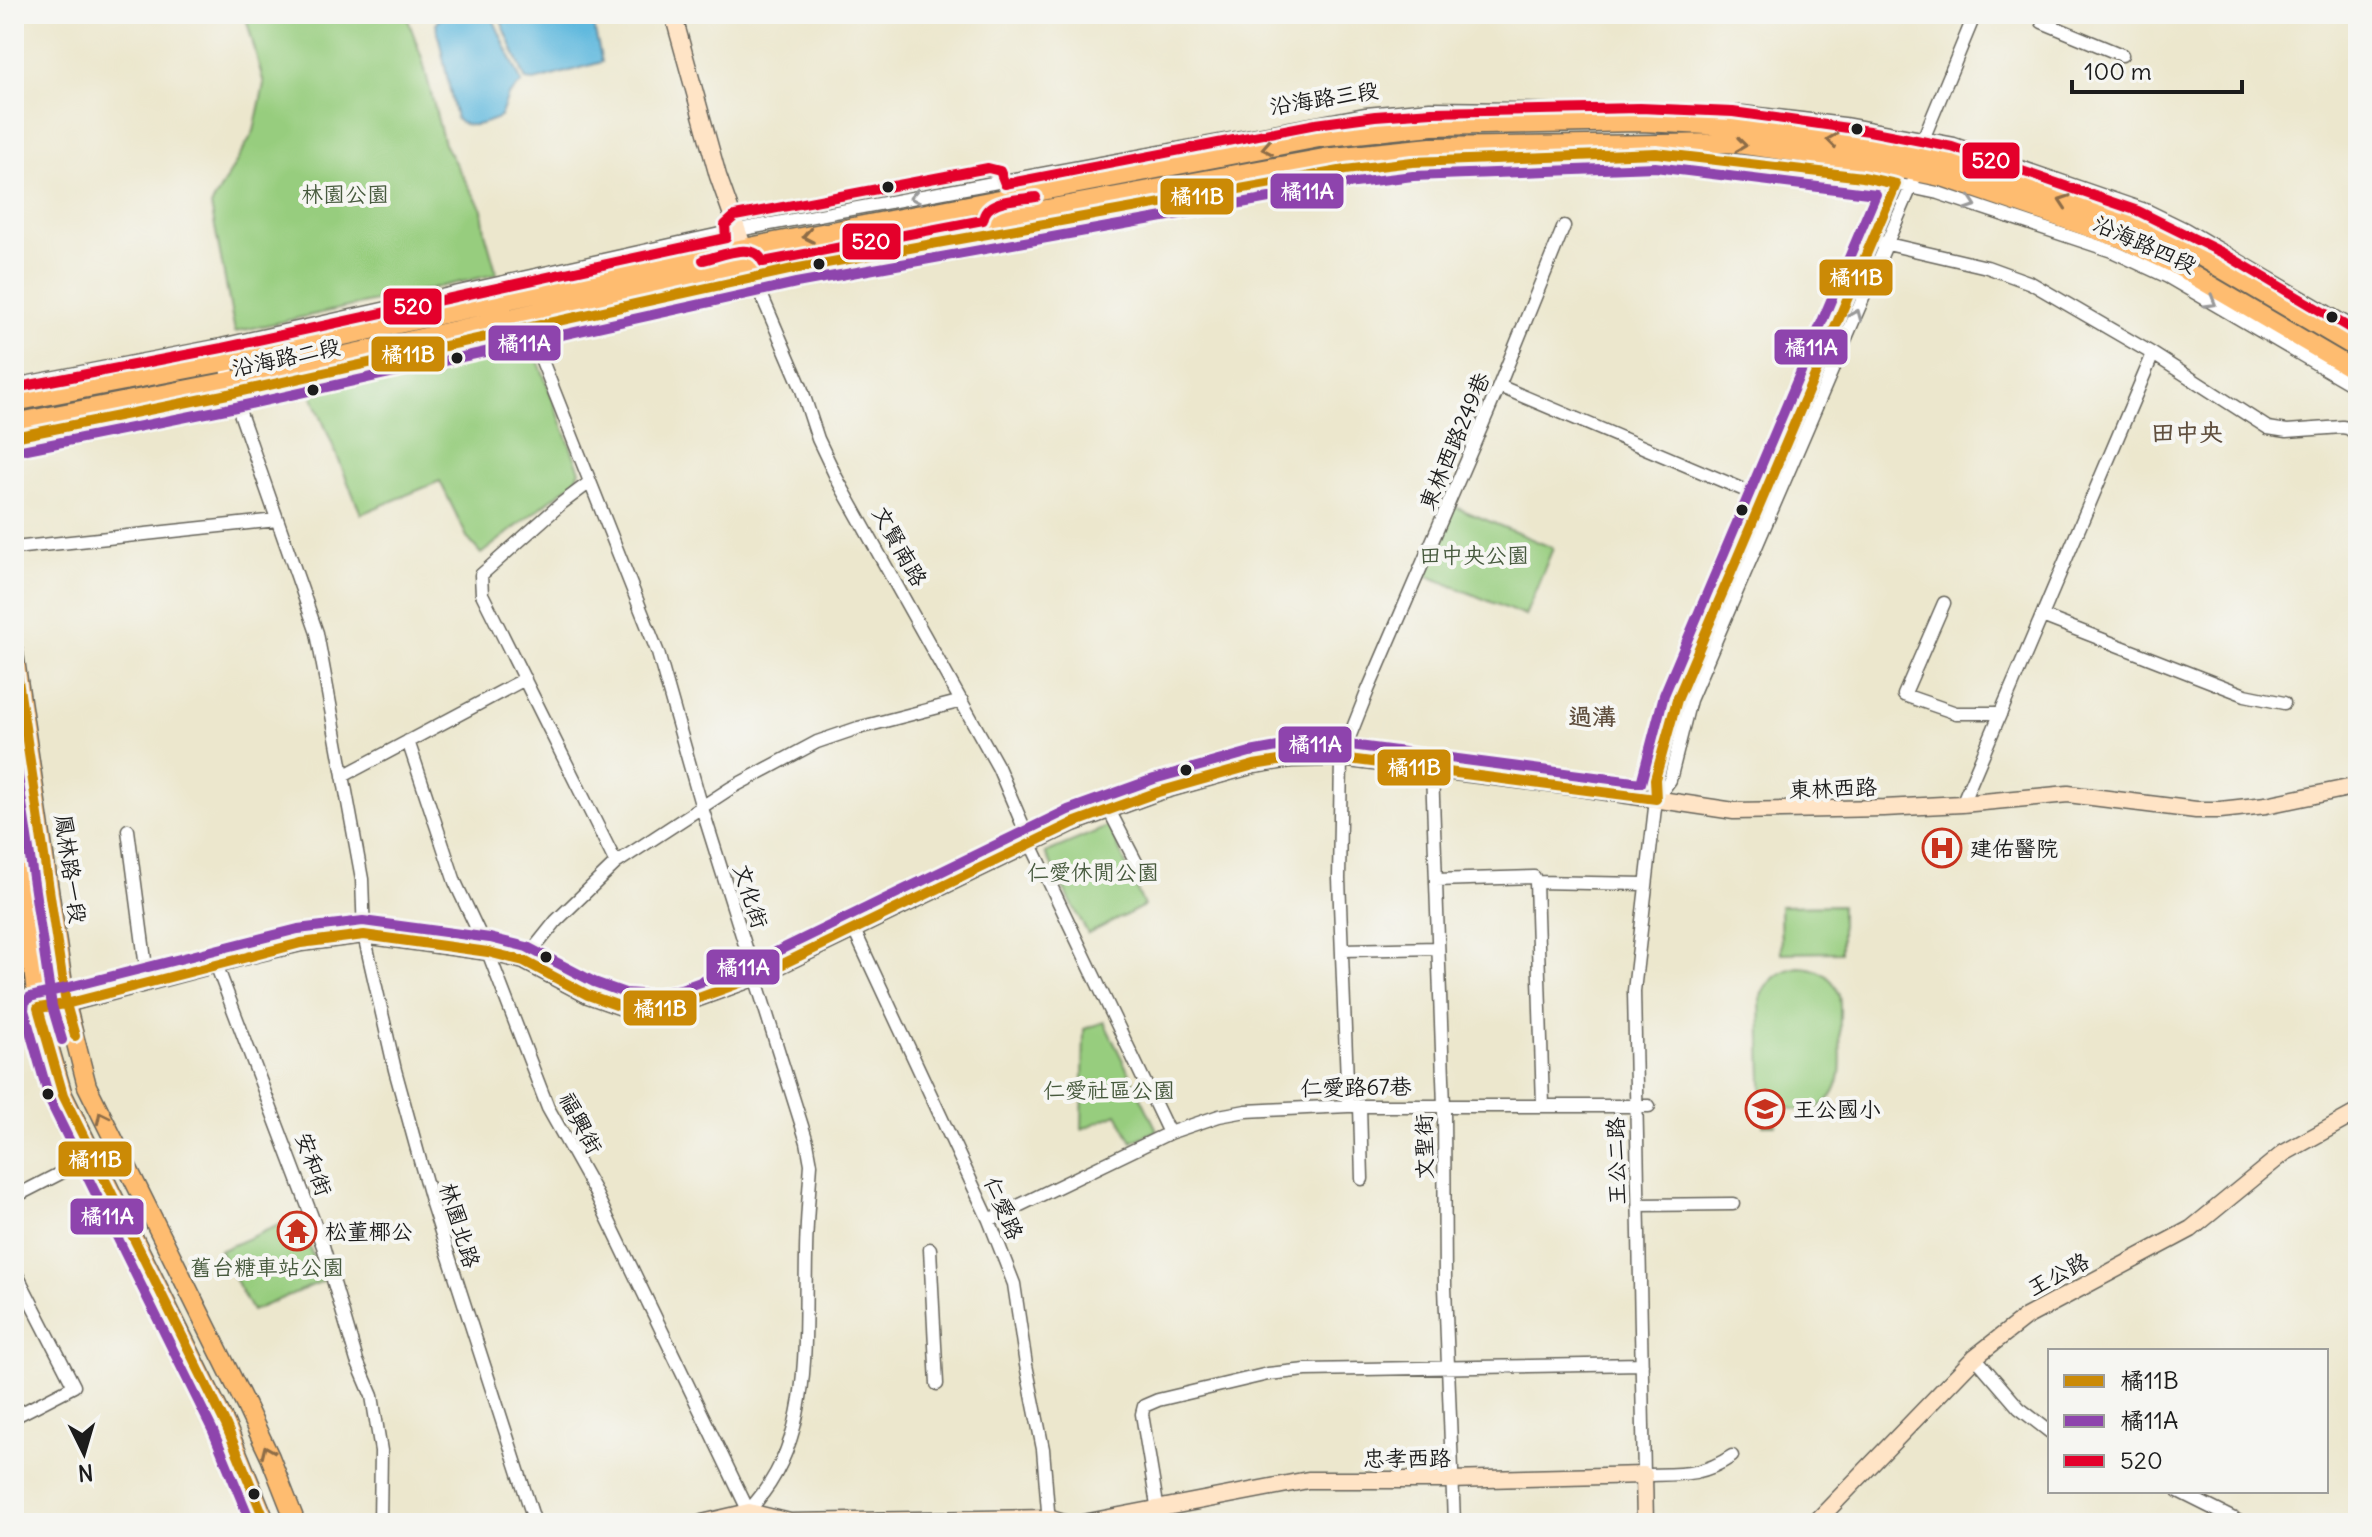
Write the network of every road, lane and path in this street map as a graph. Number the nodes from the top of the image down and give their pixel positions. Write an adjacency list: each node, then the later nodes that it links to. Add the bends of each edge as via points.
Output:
1 (673, 14): 14 (street, 文賢南路)
2 (1975, 14): 7 (street)
3 (2042, 22): 4 (street)
4 (2122, 55)
5 (1641, 116): 6 (main road, 沿海路三段); 7 (street, 沿海路三段, via 1743,112); 9 (main road, 沿海路三段, one-way to 5, via 1867,145)
6 (1412, 118): 8 (street); 10 (main road, 沿海路三段, one-way to 10, via 1317,130)
7 (1924, 137): 9 (street); 17 (street, 沿海路四段, via 2148,211)
8 (1416, 155): 9 (main road, 沿海路三段, one-way to 9, via 1730,143); 10 (main road, 沿海路三段)
9 (1910, 170): 12 (street, 王公二路); 13 (street); 18 (main road, 沿海路四段, one-way to 9, via 2216,265 2133,224 1949,161); 21 (main road, 沿海路四段, via 2120,238); 25 (street, 沿海路四段, one-way to 25, via 1938,193 2112,251 2168,277)
10 (996, 208): 14 (main road, 沿海路三段); 14 (street, 沿海路三段)
11 (1564, 226): 23 (street, 東林西路249巷)
12 (1872, 241): 13 (street); 31 (street, 王公二路)
13 (1886, 244): 20 (street, via 1987,267 2031,283); 32 (street, one-way to 13)
14 (746, 255): 15 (street, 沿海路二段); 16 (main road, 沿海路二段); 16 (street, 沿海路二段); 39 (street, 文賢南路, via 837,479)
15 (506, 280): 16 (street, 文化街); 19 (street, 沿海路二段)
16 (523, 314): 19 (main road, 沿海路二段); 24 (main road, 沿海路二段); 30 (street, 文化街)
17 (2358, 330)
18 (2358, 349)
19 (223, 353): 22 (street, 沿海路二段); 24 (street); 26 (main road, 沿海路二段)
20 (2153, 354): 28 (street, via 2268,428 2342,427); 36 (street)
21 (2358, 372)
22 (14, 385)
23 (1499, 386): 31 (street); 43 (street, 東林西路249巷)
24 (232, 387): 27 (main road, 沿海路二段); 29 (street, 沿海路二段); 33 (street, 林園北路)
25 (2358, 388)
26 (14, 402)
27 (14, 423)
28 (2358, 435)
29 (14, 437)
30 (590, 482): 38 (street, via 481,575 482,594); 49 (street, 文化街, via 658,653)
31 (1762, 497): 32 (street); 47 (street, 王公二路, via 1677,700 1655,779)
32 (1775, 503): 47 (street, via 1688,706 1670,780)
33 (277, 520): 34 (street); 45 (street, 林園北路, via 317,633)
34 (14, 548)
35 (1944, 603): 41 (street, via 1904,695 1956,713)
36 (2042, 616): 40 (street, via 2245,695); 41 (street)
37 (14, 653): 68 (main road, 鳳林路一段)
38 (525, 679): 42 (street); 54 (street)
39 (962, 701): 49 (street, via 817,742); 53 (street, 文賢南路)
40 (2284, 703)
41 (2001, 713): 48 (street)
42 (408, 741): 45 (street); 63 (street, 福興街, via 455,882)
43 (1341, 758): 44 (street, 東林西路); 50 (street, 東林西路, via 1254,765); 62 (street)
44 (1432, 771): 47 (street, 東林西路); 56 (street, 文聖街)
45 (343, 776): 60 (street, 林園北路, via 362,879)
46 (2358, 786): 48 (street, 東林西路, via 2220,810 2068,794)
47 (1656, 799): 48 (street, 東林西路, via 1734,811); 58 (street, 王公二路)
48 (1962, 804)
49 (702, 808): 54 (street); 66 (street, 文化街)
50 (1109, 810): 53 (street, 東林西路); 55 (street)
51 (14, 821): 69 (main road)
52 (128, 830): 67 (street)
53 (1030, 842): 59 (street, 東林西路); 76 (street, 文賢南路)
54 (616, 863): 64 (street, via 556,921)
55 (1139, 868)
56 (1436, 880): 57 (street, via 1534,877); 61 (street, 文聖街)
57 (1536, 882): 58 (street); 71 (street)
58 (1644, 884): 72 (street, 王公二路, via 1634,991)
59 (854, 930): 66 (street, 東林西路); 82 (street, 仁愛路)
60 (364, 935): 63 (street, 東林西路); 65 (street, 東林西路, via 301,943); 101 (street, 林園北路, via 432,1204)
61 (1438, 948): 62 (street); 74 (street, 文聖街)
62 (1343, 950): 73 (street)
63 (488, 952): 64 (street, 東林西路); 95 (street, 福興街, via 548,1108 594,1190)
64 (524, 961): 66 (street, 東林西路, via 622,1007 654,1009 685,1003)
65 (216, 964): 67 (street, 東林西路); 100 (street, 安和街, via 323,1246 372,1396 381,1451)
66 (756, 977): 95 (street, 文化街, via 811,1164 804,1342 794,1430 782,1463)
67 (148, 983): 68 (street, 東林西路)
68 (66, 1004): 69 (street, 東林西路); 99 (main road, 鳳林路一段, one-way to 68, via 245,1404 87,1086)
69 (38, 1008): 70 (street, 東林西路); 77 (main road, via 63,1095)
70 (14, 1009)
71 (1543, 1105): 72 (street, 仁愛路67巷); 74 (street, 仁愛路67巷)
72 (1643, 1105): 81 (street, 王公二路)
73 (1354, 1106): 74 (street, 仁愛路67巷); 76 (street, 仁愛路67巷, via 1246,1111); 78 (street)
74 (1444, 1106): 87 (street, 文聖街)
75 (2358, 1112): 85 (street, 王公路, via 2284,1153 2191,1229 2026,1317)
76 (1169, 1133): 82 (street, 仁愛路67巷)
77 (92, 1157): 79 (street); 98 (main road, via 226,1425)
78 (1362, 1179)
79 (14, 1197)
80 (1733, 1204): 81 (street)
81 (1639, 1205): 86 (street, 王公二路)
82 (989, 1220): 97 (street, 仁愛路, via 1014,1284)
83 (930, 1249): 88 (street)
84 (14, 1269): 89 (street, via 74,1386)
85 (1975, 1357): 90 (street, via 2019,1408); 107 (street, 王公路)
86 (1642, 1364): 87 (street); 92 (street, 王公二路)
87 (1449, 1368): 93 (street, 文聖街); 96 (street, via 1268,1374 1144,1406)
88 (937, 1384)
89 (14, 1417)
90 (2048, 1430)
91 (1732, 1456): 92 (street, 忠孝西路, via 1694,1474)
92 (1644, 1475): 93 (street, 忠孝西路); 106 (street, 王公二路)
93 (1450, 1480): 96 (street, 忠孝西路, via 1299,1481); 105 (street, 文聖街)
94 (2182, 1493): 108 (street)
95 (749, 1512): 97 (street, via 790,1522); 102 (street); 103 (street)
96 (1158, 1516): 104 (street, 忠孝西路)
97 (1054, 1521)
98 (266, 1523)
99 (296, 1523)
100 (380, 1523)
101 (535, 1523)
102 (702, 1523)
103 (723, 1523)
104 (1083, 1523)
105 (1454, 1523)
106 (1645, 1523)
107 (1815, 1523)
108 (2242, 1523)

